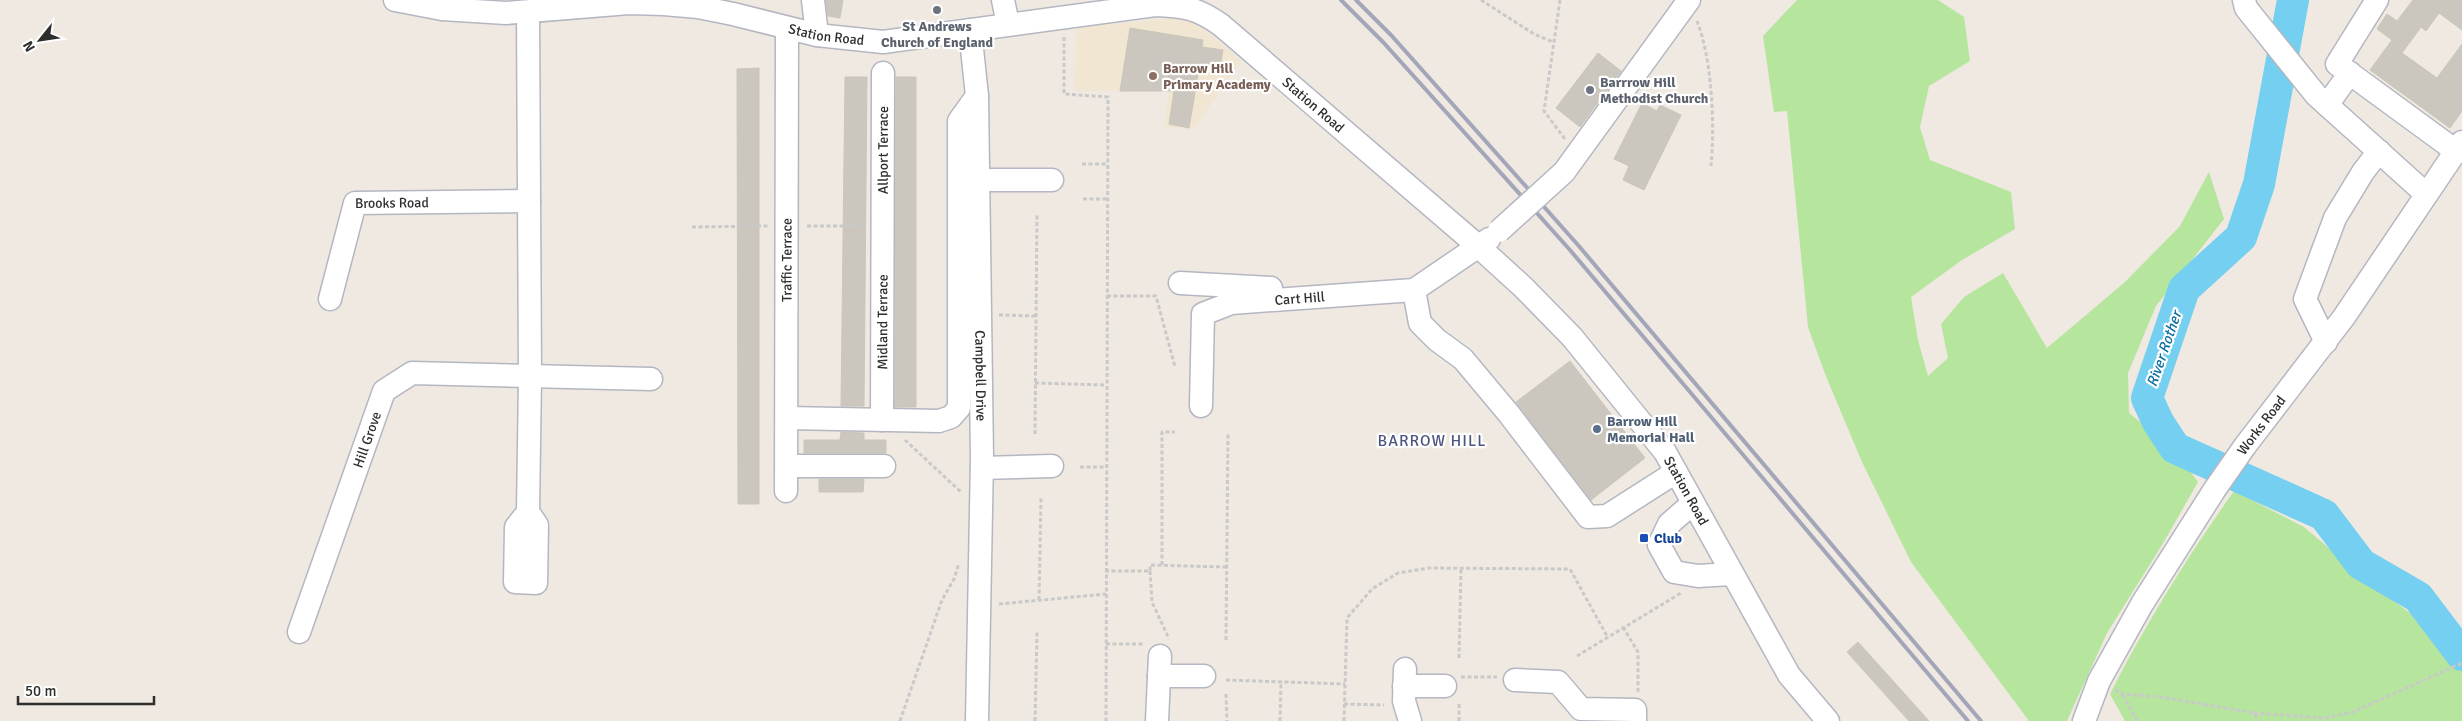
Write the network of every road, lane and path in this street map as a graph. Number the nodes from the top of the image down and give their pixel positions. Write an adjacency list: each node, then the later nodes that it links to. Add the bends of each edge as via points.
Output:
1 (395, 0): 10 (street, Station Road, via 475,12)
2 (813, 0): 15 (street)
3 (1003, 0): 12 (street)
4 (1481, 0): 16 (path, via 1534,34)
5 (1560, 0): 16 (path)
6 (2244, 0): 20 (street, via 2246,8 2274,45)
7 (2377, 0): 18 (street, via 2337,64)
8 (1688, 1): 25 (street); 26 (path, via 1702,35 1713,119)
9 (1178, 3): 11 (street, Station Road); 35 (street, Station Road, via 1221,25)
10 (528, 12): 13 (street, Station Road, via 629,3 664,4 724,12); 32 (street)
11 (1064, 16): 12 (street, Station Road); 24 (path, via 1064,94 1108,97)
12 (1008, 24): 14 (street, Station Road)
13 (787, 28): 15 (street, Station Road); 50 (street, Traffic Terrace)
14 (970, 30): 15 (street, Station Road, via 883,42); 19 (street, Campbell Drive)
15 (817, 34)
16 (1553, 42): 25 (path, via 1544,111)
17 (883, 73): 34 (street, Allport Terrace)
18 (2350, 73): 20 (street); 21 (street)
19 (977, 96): 27 (street, Campbell Drive); 51 (street, via 959,121 959,408 939,422)
20 (2322, 100): 22 (street)
21 (2459, 146): 29 (street, Works Road)
22 (2379, 151): 29 (street); 43 (street, via 2335,218 2305,300)
23 (1082, 164): 24 (path)
24 (1108, 164): 31 (path)
25 (1570, 164): 35 (street, bridge, via 1499,231)
26 (1711, 166)
27 (978, 180): 28 (street); 41 (street, Campbell Drive)
28 (1052, 180)
29 (2426, 194): 43 (street, Works Road)
30 (1083, 199): 31 (path)
31 (1108, 199): 39 (path)
32 (529, 200): 40 (street, Brooks Road, via 355,203); 45 (street)
33 (1036, 213): 42 (path)
34 (884, 226): 51 (street, Midland Terrace)
35 (1478, 246): 37 (street); 61 (street, Station Road, via 1523,286 1572,337 1665,452)
36 (1180, 283): 38 (street)
37 (1414, 290): 38 (street, Cart Hill); 61 (street, via 1420,323 1463,359 1588,517 1607,516)
38 (1360, 294): 49 (street, Cart Hill, via 1231,303 1203,314)
39 (1107, 296): 44 (path, via 1156,296); 48 (path)
40 (330, 299)
41 (980, 314): 42 (path); 60 (street, Campbell Drive)
42 (1036, 316): 47 (path)
43 (2326, 342): 110 (street, Works Road, via 2218,484 2142,604 2099,681)
44 (1175, 367)
45 (530, 377): 46 (street); 66 (street); 79 (street, Hill Grove, via 412,373 384,391)
46 (651, 379)
47 (1036, 383): 48 (path); 54 (path)
48 (1106, 385): 59 (path)
49 (1201, 406)
50 (787, 418): 51 (street); 55 (street, Traffic Terrace)
51 (882, 420): 63 (path)
52 (1175, 432): 68 (path, via 1162,432)
53 (1228, 432): 69 (path)
54 (1035, 434)
55 (786, 466): 56 (street); 62 (street, Traffic Terrace)
56 (884, 466)
57 (1052, 466): 60 (street)
58 (1080, 467): 59 (path)
59 (1106, 467): 71 (path)
60 (982, 468): 77 (street, Campbell Drive)
61 (1676, 472): 65 (street, Station Road)
62 (786, 491)
63 (963, 493)
64 (1041, 497): 76 (path)
65 (1693, 503): 73 (street, Station Road); 74 (street, via 1669,524 1659,545 1674,572)
66 (528, 512)
67 (960, 561): 99 (path, via 942,600)
68 (1162, 565): 69 (path); 72 (path, via 1150,565)
69 (1226, 567): 82 (path)
70 (1461, 569): 81 (path, via 1570,569); 86 (path); 92 (path, via 1429,568 1398,573 1372,590 1347,618)
71 (1105, 571): 72 (path); 75 (path)
72 (1150, 571): 84 (path)
73 (1731, 574): 74 (street); 109 (street, Station Road, via 1789,675)
74 (1689, 575): 78 (path, via 1684,591)
75 (1106, 594): 76 (path); 83 (path)
76 (1039, 600): 77 (path)
77 (979, 606): 100 (street, Campbell Drive)
78 (1623, 626): 81 (path); 97 (path, via 1638,652)
79 (299, 632)
80 (1037, 632): 101 (path)
81 (1607, 636): 85 (path)
82 (1226, 640)
83 (1106, 644): 84 (path); 102 (path)
84 (1159, 654): 88 (street); 103 (street)
85 (1576, 656)
86 (1459, 658)
87 (2462, 663): 98 (path, via 2353,712 2324,718)
88 (1215, 678): 90 (path)
89 (1511, 678): 91 (path); 97 (street, via 1558,682 1581,709)
90 (1281, 681): 92 (path); 105 (path)
91 (1452, 681): 107 (street, via 1404,678 1404,701)
92 (1345, 684): 95 (path)
93 (1226, 694): 104 (path)
94 (1459, 703): 108 (path)
95 (1344, 704): 96 (path); 106 (path)
96 (1390, 705)
97 (1636, 711)
98 (2254, 713): 111 (path, via 2161,696 2123,694); 112 (path)
99 (900, 721)
100 (977, 721)
101 (1036, 721)
102 (1106, 721)
103 (1157, 721)
104 (1227, 721)
105 (1280, 721)
106 (1344, 721)
107 (1410, 721)
108 (1459, 721)
109 (1828, 721)
110 (2084, 721)
111 (2137, 721)
112 (2259, 721)

